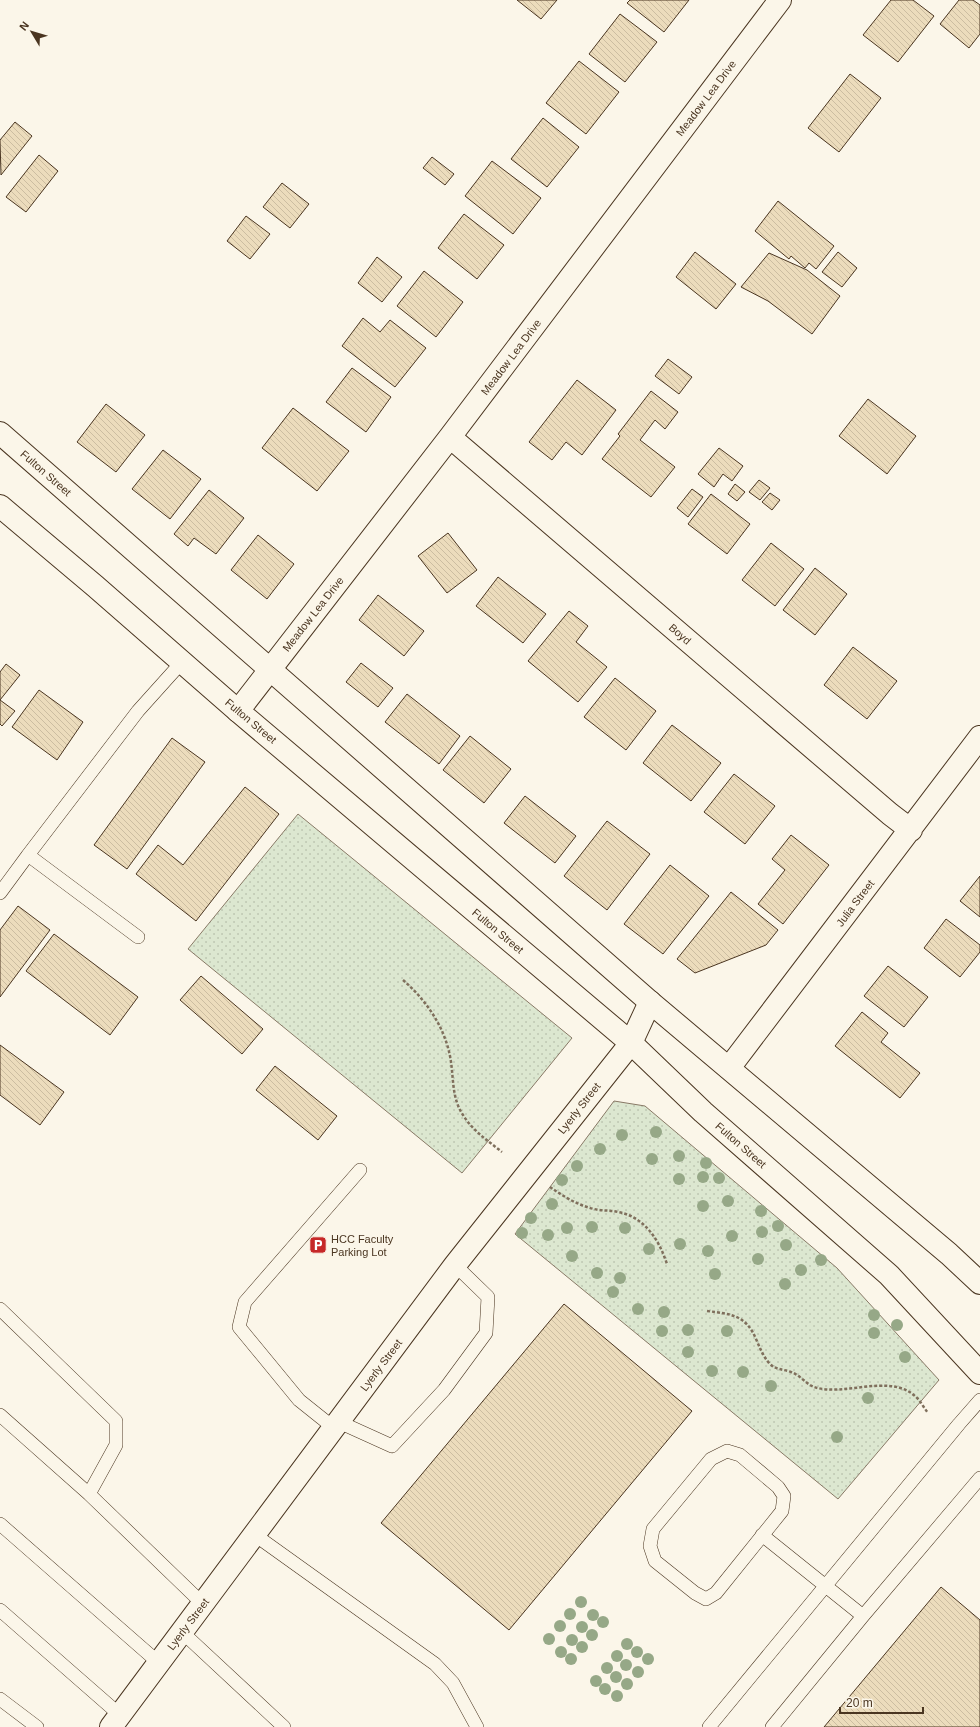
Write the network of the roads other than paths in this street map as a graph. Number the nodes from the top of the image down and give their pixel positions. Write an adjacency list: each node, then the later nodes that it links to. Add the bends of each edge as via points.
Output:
1 (780, 0): 3 (street, Meadow Lea Drive)
2 (0, 433): 6 (street, Fulton Street)
3 (450, 437): 6 (street, Meadow Lea Drive); 9 (street, Boyd)
4 (0, 506): 5 (street, Fulton Street)
5 (182, 662): 7 (street, Fulton Street); 10 (lane, via 138,711)
6 (270, 669): 7 (street, Meadow Lea Drive); 13 (street, Fulton Street)
7 (238, 711): 14 (street, Fulton Street)
8 (980, 737): 9 (street, Julia Street)
9 (911, 830): 15 (street, Julia Street)
10 (28, 855): 11 (lane); 12 (lane)
11 (0, 893)
12 (138, 937)
13 (650, 1002): 14 (street, Lyerly Street); 15 (street, Fulton Street)
14 (631, 1043): 17 (street, Lyerly Street); 20 (street, Fulton Street, via 703,1112 888,1275)
15 (729, 1068): 18 (street, Fulton Street)
16 (360, 1170): 23 (lane, via 245,1302 239,1327 299,1400)
17 (455, 1265): 23 (street, Lyerly Street); 23 (lane, via 488,1297 486,1333 449,1383 392,1446)
18 (980, 1283)
19 (0, 1309): 25 (lane, via 116,1421 116,1445)
20 (980, 1373)
21 (980, 1400): 29 (lane)
22 (0, 1415): 25 (lane)
23 (336, 1425): 27 (street, Lyerly Street)
24 (980, 1478): 32 (lane)
25 (89, 1494): 30 (lane)
26 (0, 1524): 34 (lane)
27 (255, 1535): 30 (street, Lyerly Street); 39 (lane, via 435,1664 453,1683)
28 (762, 1535): 28 (lane, via 782,1511 784,1496 740,1455 727,1451 711,1458 653,1529 650,1546 655,1561 695,1593 706,1598 716,1592); 29 (lane)
29 (825, 1587): 32 (lane); 40 (lane)
30 (203, 1604): 33 (street, Lyerly Street)
31 (0, 1610): 36 (lane)
32 (863, 1616): 41 (lane)
33 (182, 1632): 34 (street, Lyerly Street); 38 (lane)
34 (159, 1663): 36 (street, Lyerly Street)
35 (0, 1699): 37 (lane)
36 (115, 1721)
37 (37, 1727)
38 (284, 1727)
39 (477, 1727)
40 (709, 1727)
41 (772, 1727)

